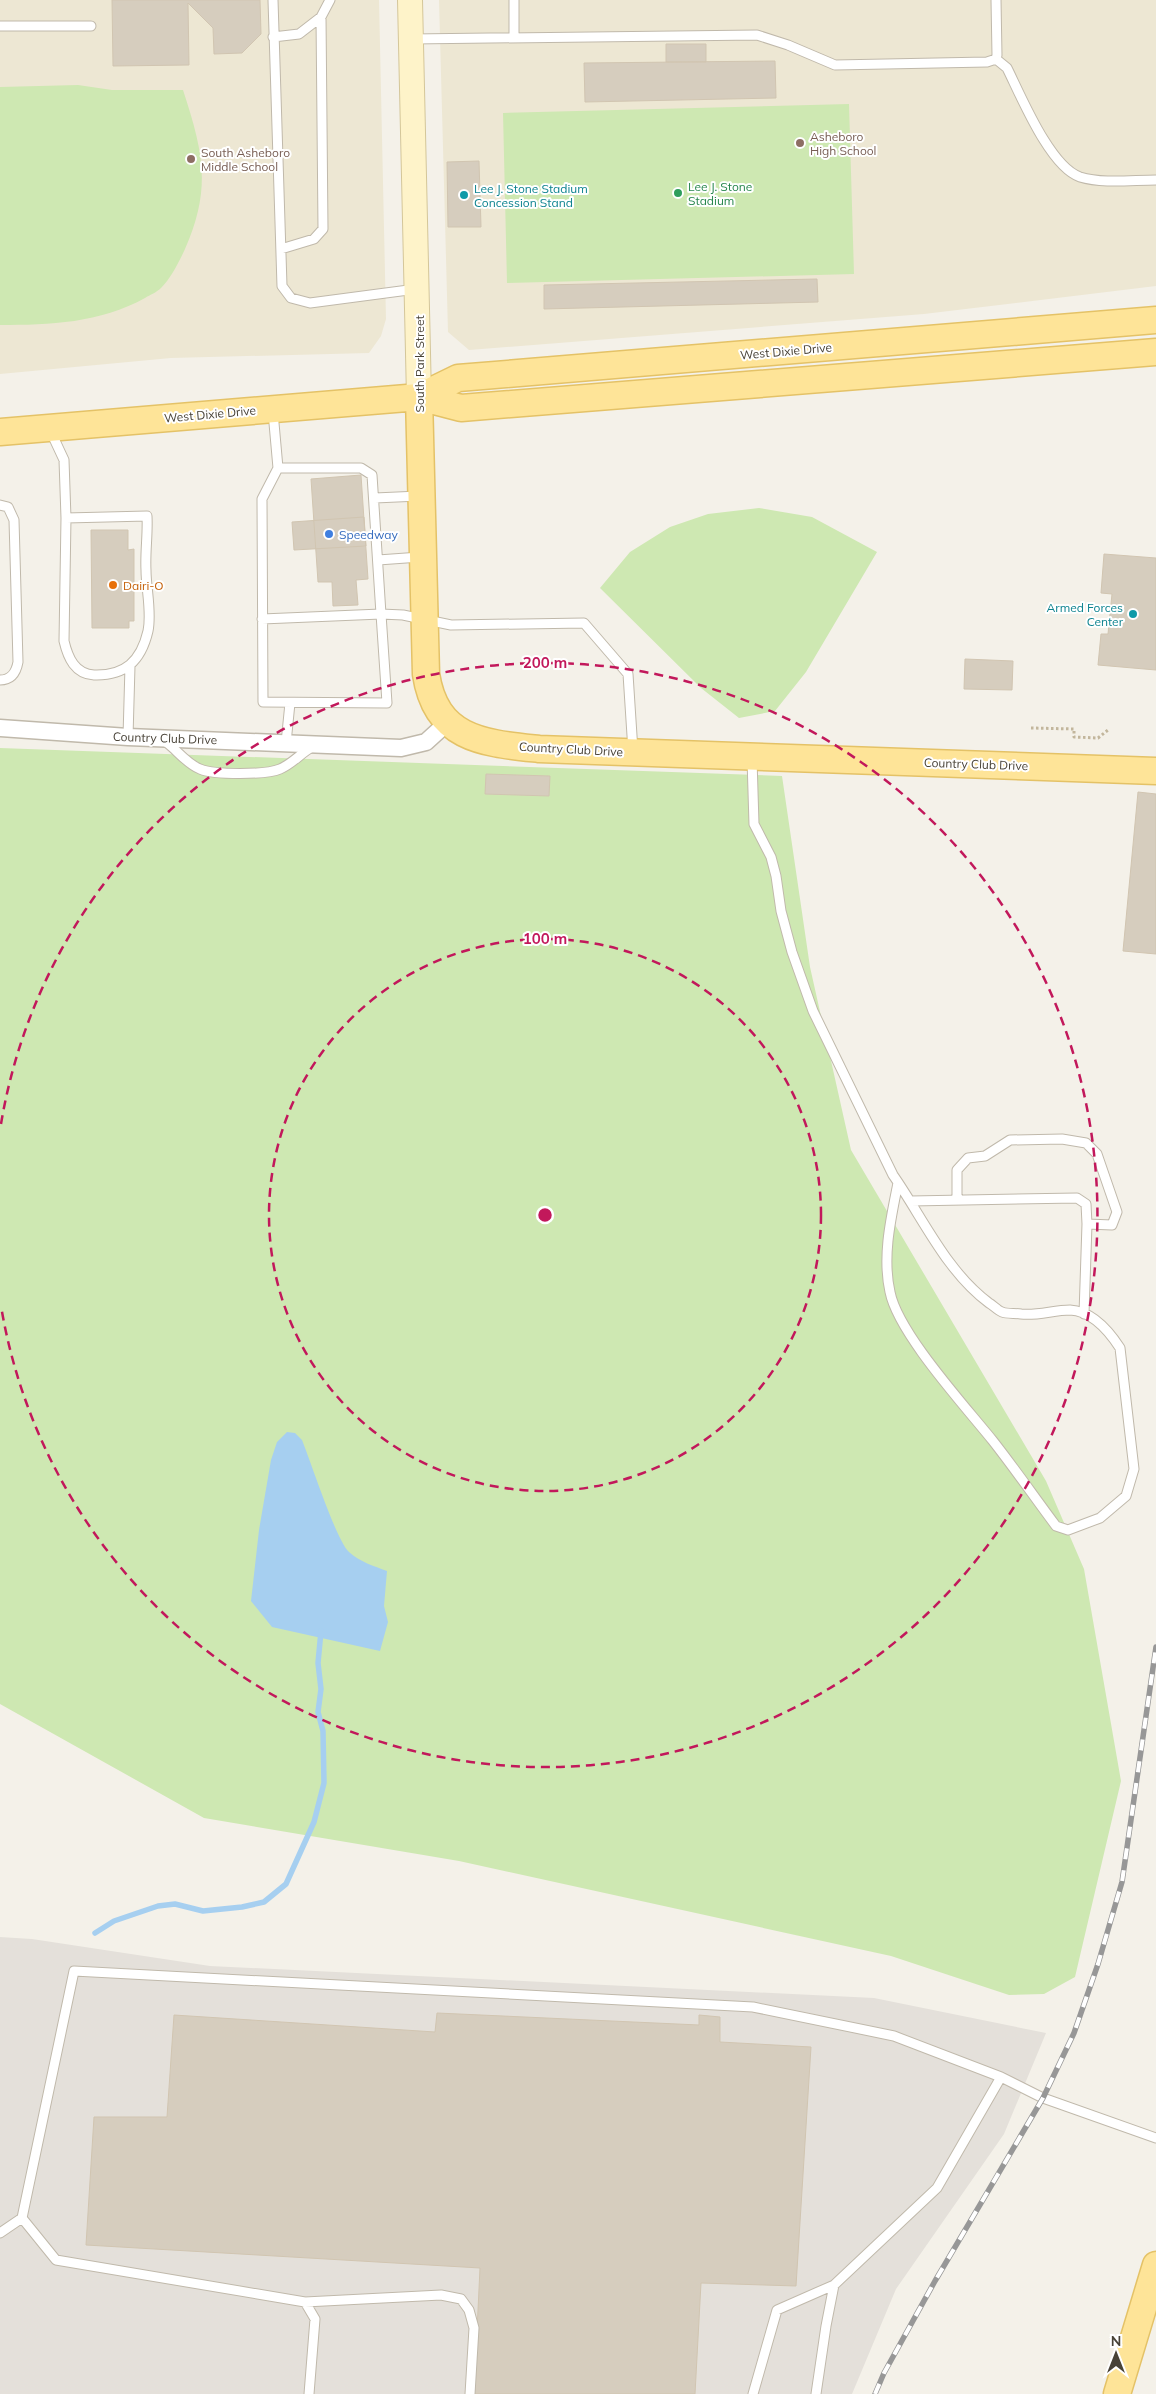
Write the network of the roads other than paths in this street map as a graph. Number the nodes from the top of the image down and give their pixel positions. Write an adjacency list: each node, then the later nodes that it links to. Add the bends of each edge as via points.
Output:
1 (273, 0): 9 (lane)
2 (330, 0): 6 (lane)
3 (410, 0): 11 (main road, South Park Street)
4 (514, 0): 10 (lane)
5 (996, 0): 12 (lane)
6 (321, 16): 9 (lane, via 299,34); 14 (lane, via 323,229 314,239)
7 (0, 26): 8 (lane)
8 (91, 26)
9 (273, 37): 14 (lane)
10 (514, 37): 11 (lane); 12 (lane, via 757,35 835,65 987,62)
11 (411, 39): 15 (main road, South Park Street)
12 (996, 59): 13 (lane, via 1007,68 1056,160 1070,172 1088,179)
13 (1156, 180)
14 (281, 249): 15 (lane, via 282,286 291,298 310,303)
15 (418, 288): 18 (main road, South Park Street)
16 (1156, 320): 18 (main road, West Dixie Drive, via 458,378)
17 (1156, 352): 18 (main road, West Dixie Drive, via 461,408)
18 (419, 397): 19 (main road, West Dixie Drive); 23 (main road, South Park Street)
19 (272, 409): 20 (main road, West Dixie Drive); 22 (lane)
20 (49, 427): 21 (main road, West Dixie Drive); 26 (lane, via 64,460)
21 (0, 432)
22 (278, 468): 24 (lane, via 366,470 372,475); 30 (lane, via 262,499)
23 (421, 496): 24 (lane); 27 (main road, South Park Street)
24 (375, 498): 28 (lane)
25 (0, 505): 33 (lane, via 8,507 12,513 15,530 18,662 13,675)
26 (66, 518): 32 (lane, via 64,641 68,655 77,669 86,674 116,674); 32 (lane, via 147,516 148,631)
27 (424, 557): 28 (lane); 31 (main road, South Park Street)
28 (378, 560): 29 (lane)
29 (381, 614): 30 (lane); 31 (lane); 34 (lane, via 388,703)
30 (262, 619): 34 (lane, via 263,702)
31 (425, 619): 35 (main road, South Park Street, via 429,689 434,704); 41 (lane, via 451,624 584,623 628,674)
32 (130, 666): 37 (lane)
33 (3, 680)
34 (290, 703): 39 (lane)
35 (448, 722): 40 (street, Country Club Drive, via 426,742 401,748); 41 (main road, Country Club Drive, via 466,735 488,743 539,749)
36 (0, 728): 37 (street, Country Club Drive)
37 (128, 737): 38 (street, Country Club Drive)
38 (161, 738): 39 (street, Country Club Drive); 40 (lane, via 194,766 215,772 278,770)
39 (286, 743): 40 (street, Country Club Drive)
40 (318, 744)
41 (633, 752): 42 (main road, Country Club Drive)
42 (752, 756): 43 (main road, Country Club Drive); 44 (lane, via 754,824 771,857 780,911 792,952 813,1011)
43 (1156, 771)
44 (898, 1183): 46 (lane); 48 (lane, via 888,1238 888,1276 890,1294 904,1325 1056,1526 1068,1530 1100,1518 1126,1496 1134,1469 1120,1348 1110,1333)
45 (957, 1200): 46 (lane); 47 (lane, via 1077,1198 1086,1204); 47 (lane, via 957,1170 968,1158 985,1156 1010,1140 1043,1138 1086,1142 1097,1154 1117,1212 1112,1225)
46 (911, 1201): 48 (lane, via 945,1256 977,1294 1001,1312 1028,1315 1071,1310)
47 (1087, 1224): 48 (lane)
48 (1084, 1314)
49 (1001, 2078): 50 (lane, via 1043,2098); 51 (lane, via 894,2036 753,2007 74,1971); 54 (lane, via 937,2188)
50 (1156, 2138)
51 (22, 2218): 52 (lane); 55 (lane, via 56,2260)
52 (0, 2233)
53 (1156, 2265): 56 (main road)
54 (834, 2285): 59 (lane, via 777,2310); 60 (lane)
55 (304, 2302): 57 (lane, via 314,2319); 58 (lane, via 441,2295 461,2299 469,2310 474,2328)
56 (1148, 2322): 61 (main road)
57 (309, 2394)
58 (470, 2394)
59 (753, 2394)
60 (816, 2394)
61 (1117, 2394)

